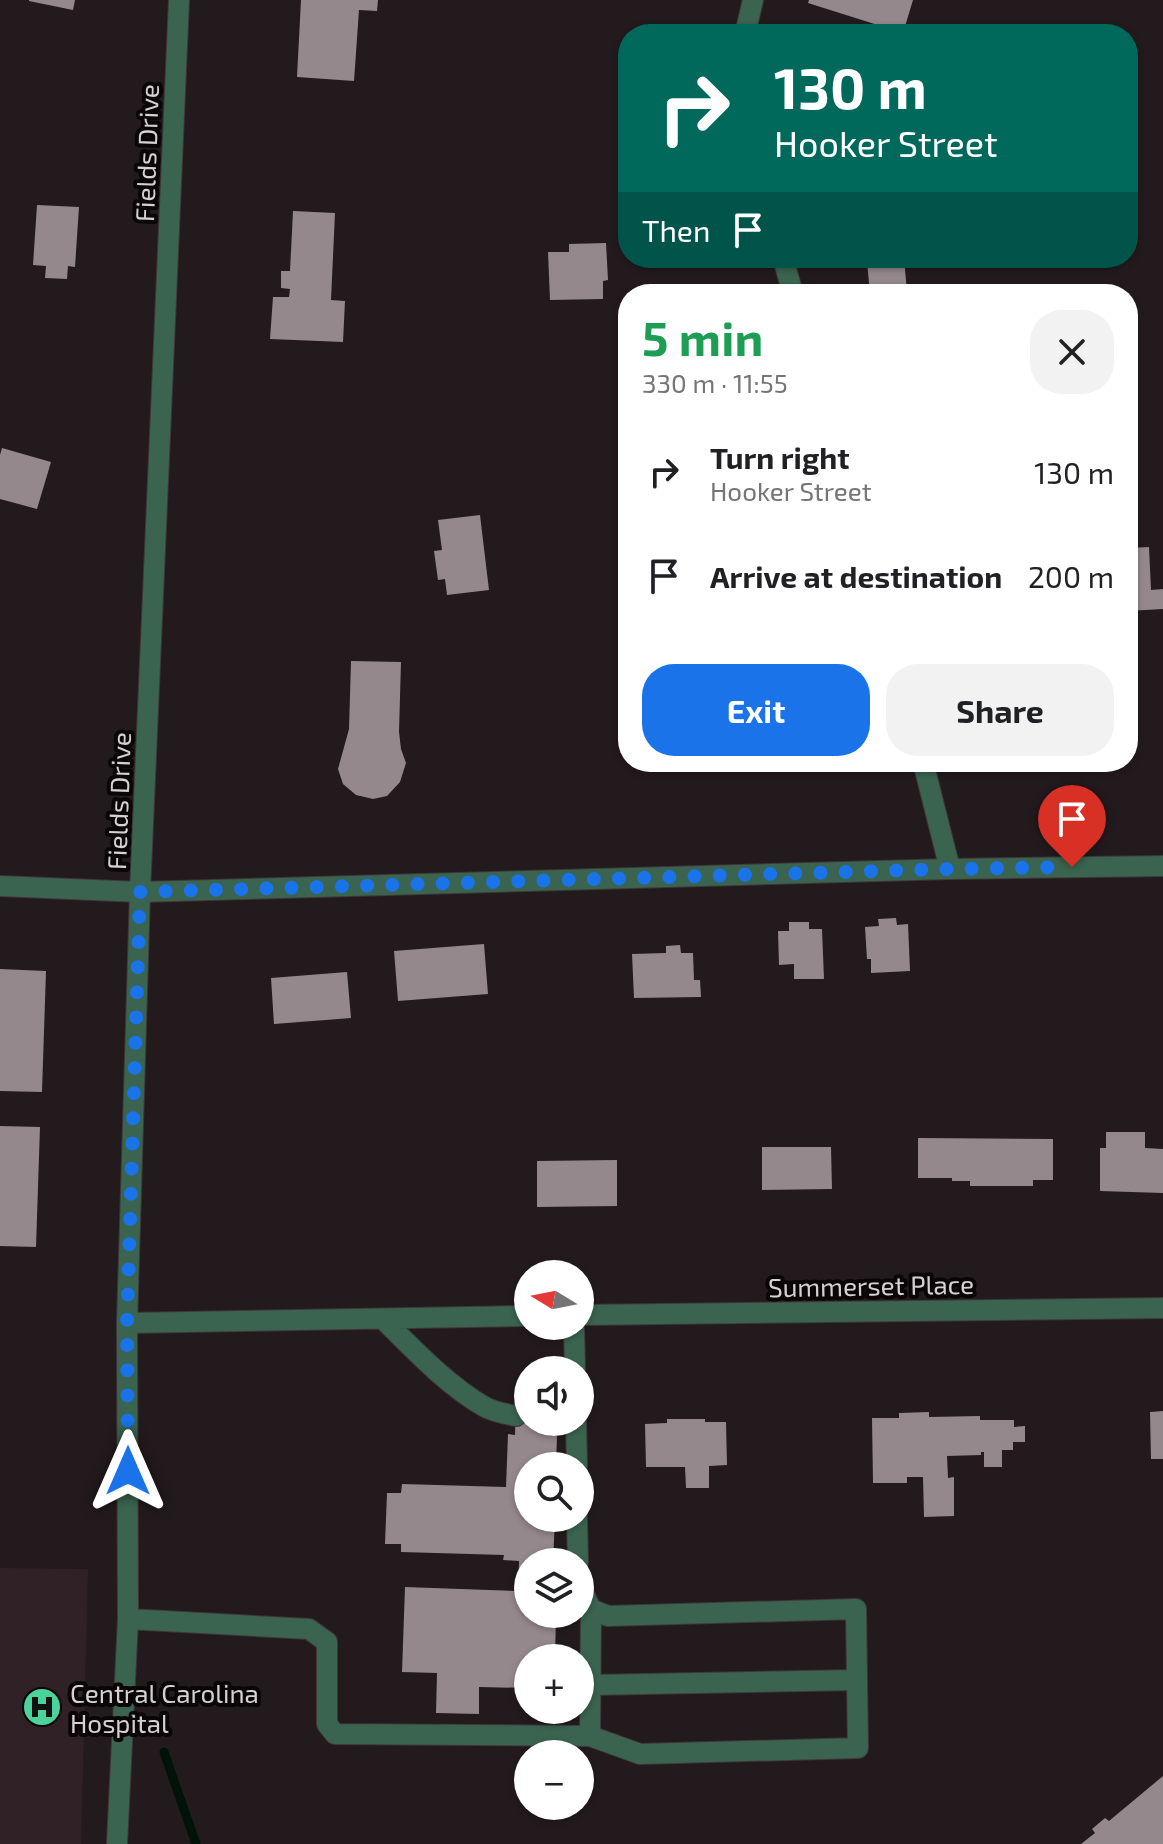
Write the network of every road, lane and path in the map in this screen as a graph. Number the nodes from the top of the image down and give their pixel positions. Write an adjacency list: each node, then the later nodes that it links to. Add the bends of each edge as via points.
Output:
1 (179, 0): 8 (street, Fields Drive)
2 (753, 0): 3 (street)
3 (747, 24)
4 (926, 772): 6 (street)
5 (1163, 866): 6 (street)
6 (950, 869): 8 (street)
7 (0, 886): 8 (street)
8 (140, 892): 13 (street, Fields Drive)
9 (1163, 1308): 10 (street, Summerset Place)
10 (594, 1315)
11 (514, 1316): 12 (street)
12 (383, 1319): 13 (street); 14 (street, via 455,1386 487,1409)
13 (127, 1323): 16 (street, Fields Drive)
14 (514, 1416)
15 (594, 1610): 17 (street, via 608,1616 856,1609)
16 (128, 1619): 20 (street, via 309,1629 327,1642 327,1724 335,1734); 21 (street, Fields Drive)
17 (857, 1680): 18 (street); 20 (street, via 858,1748 640,1754)
18 (594, 1685)
19 (590, 1724): 20 (street)
20 (590, 1736)
21 (117, 1844)

